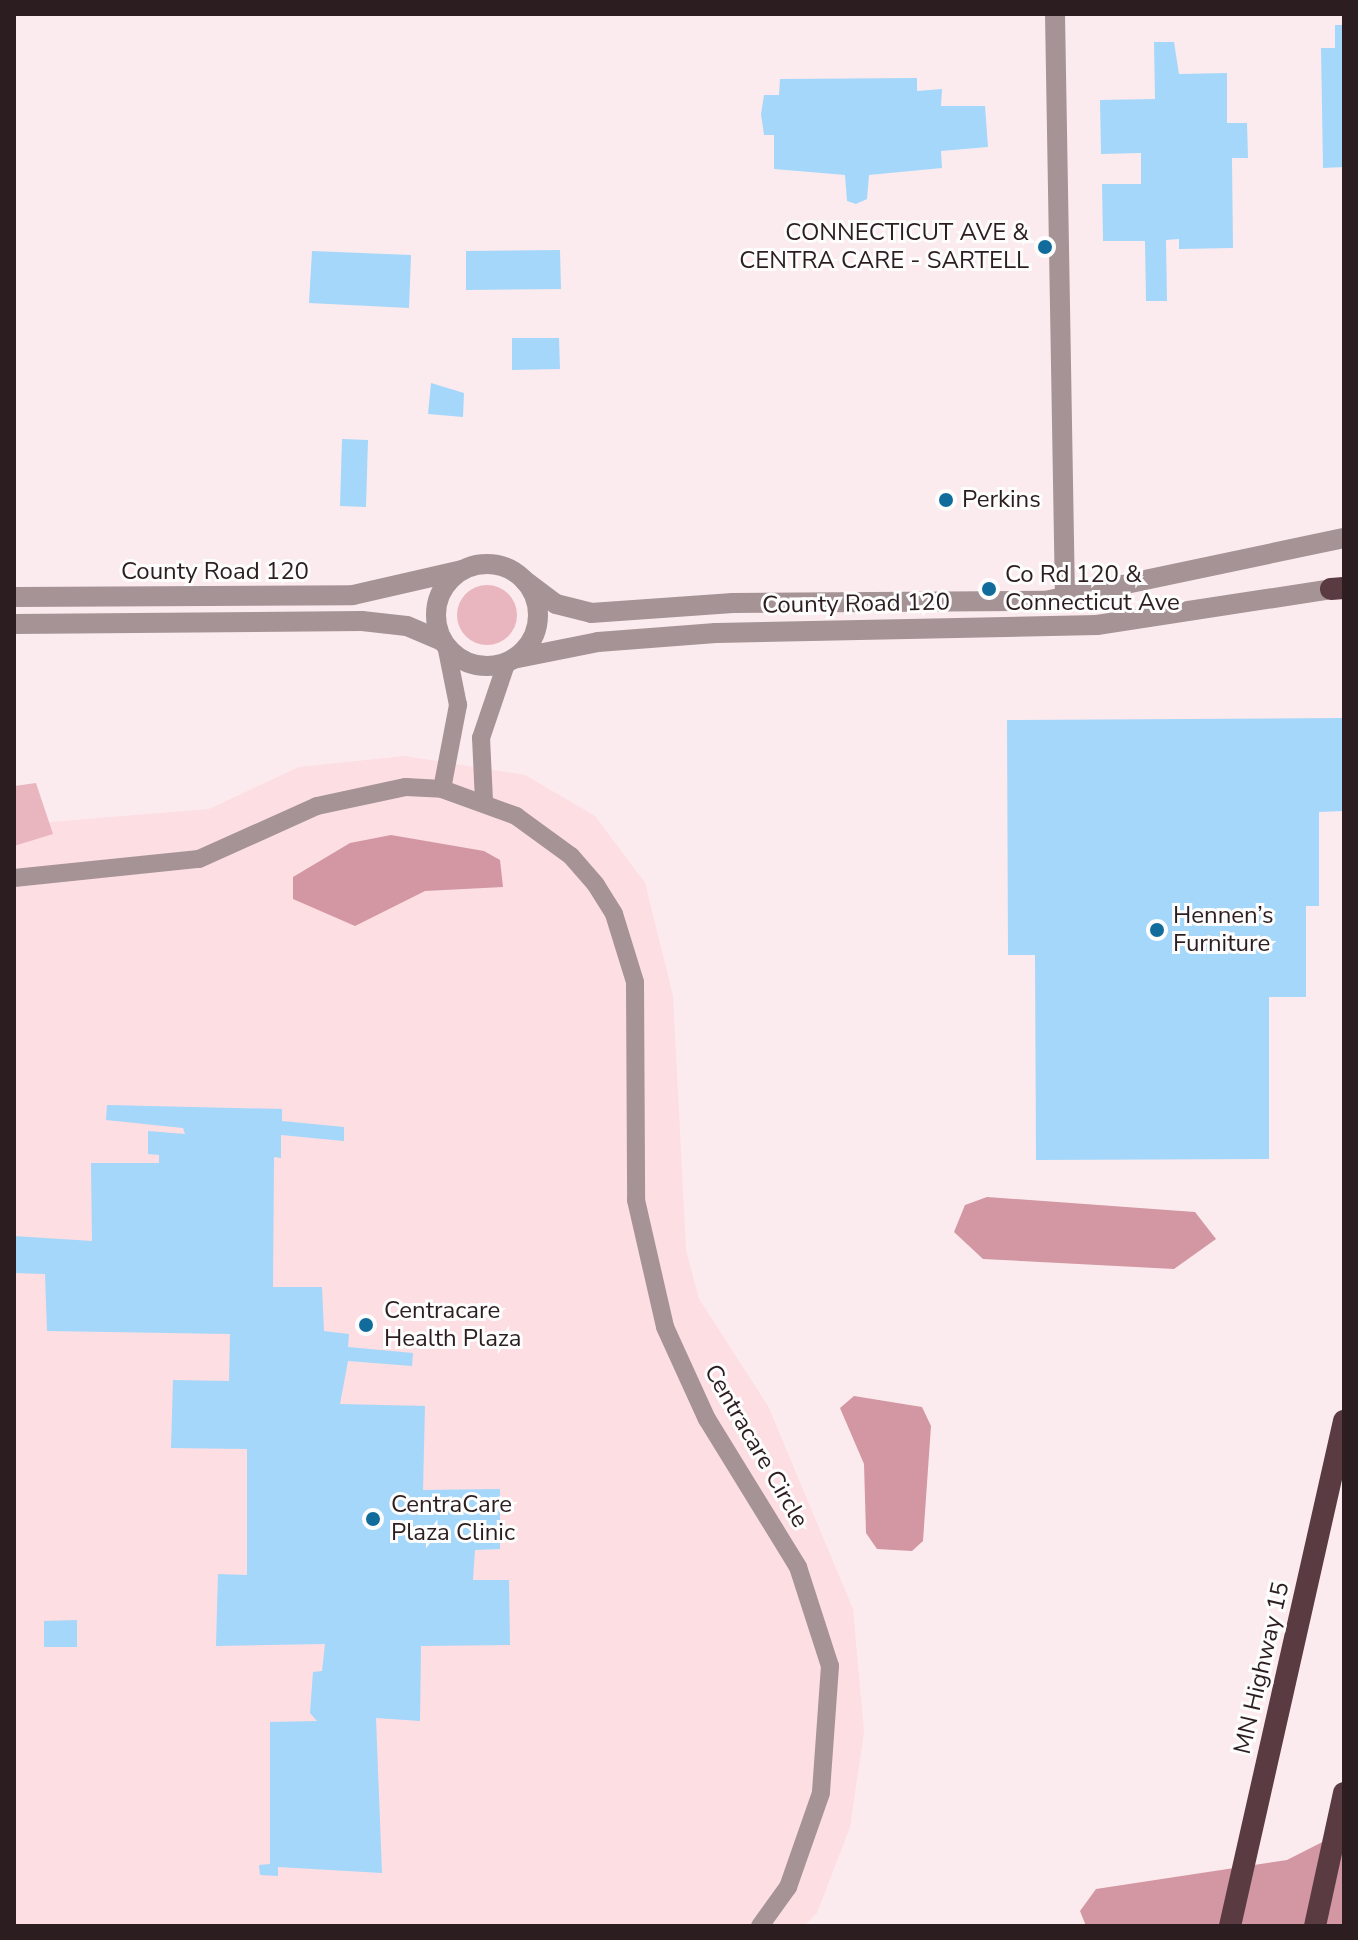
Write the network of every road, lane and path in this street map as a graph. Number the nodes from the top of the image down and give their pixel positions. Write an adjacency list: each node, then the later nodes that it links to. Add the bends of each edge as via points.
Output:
1 (1055, 14): 7 (street)
2 (1344, 538): 7 (street, County Road 120)
3 (462, 570): 4 (street, via 502,566); 6 (street, County Road 120, via 341,596); 9 (street, via 437,604)
4 (524, 580): 7 (street, County Road 120, via 556,604 591,613); 10 (street, via 538,618 529,644)
5 (1340, 588): 10 (street, County Road 120, via 1097,625 716,633 598,642)
6 (14, 597)
7 (1065, 599)
8 (14, 624): 9 (street, via 362,621 407,626)
9 (445, 643): 10 (street, via 468,662); 11 (street, via 458,705)
10 (510, 660): 12 (street, via 481,738)
11 (442, 789): 12 (street, Centracare Circle); 13 (street, Centracare Circle, via 345,796 199,859)
12 (484, 801): 16 (street, Centracare Circle, via 571,856 614,914 638,1020 631,1105 636,1200 665,1327 707,1419 798,1567 823,1631 831,1717 821,1793 788,1887)
13 (14, 878)
14 (1343, 1425): 17 (highway, MN Highway 15)
15 (1344, 1793): 18 (highway)
16 (760, 1926)
17 (1230, 1926)
18 (1315, 1926)

